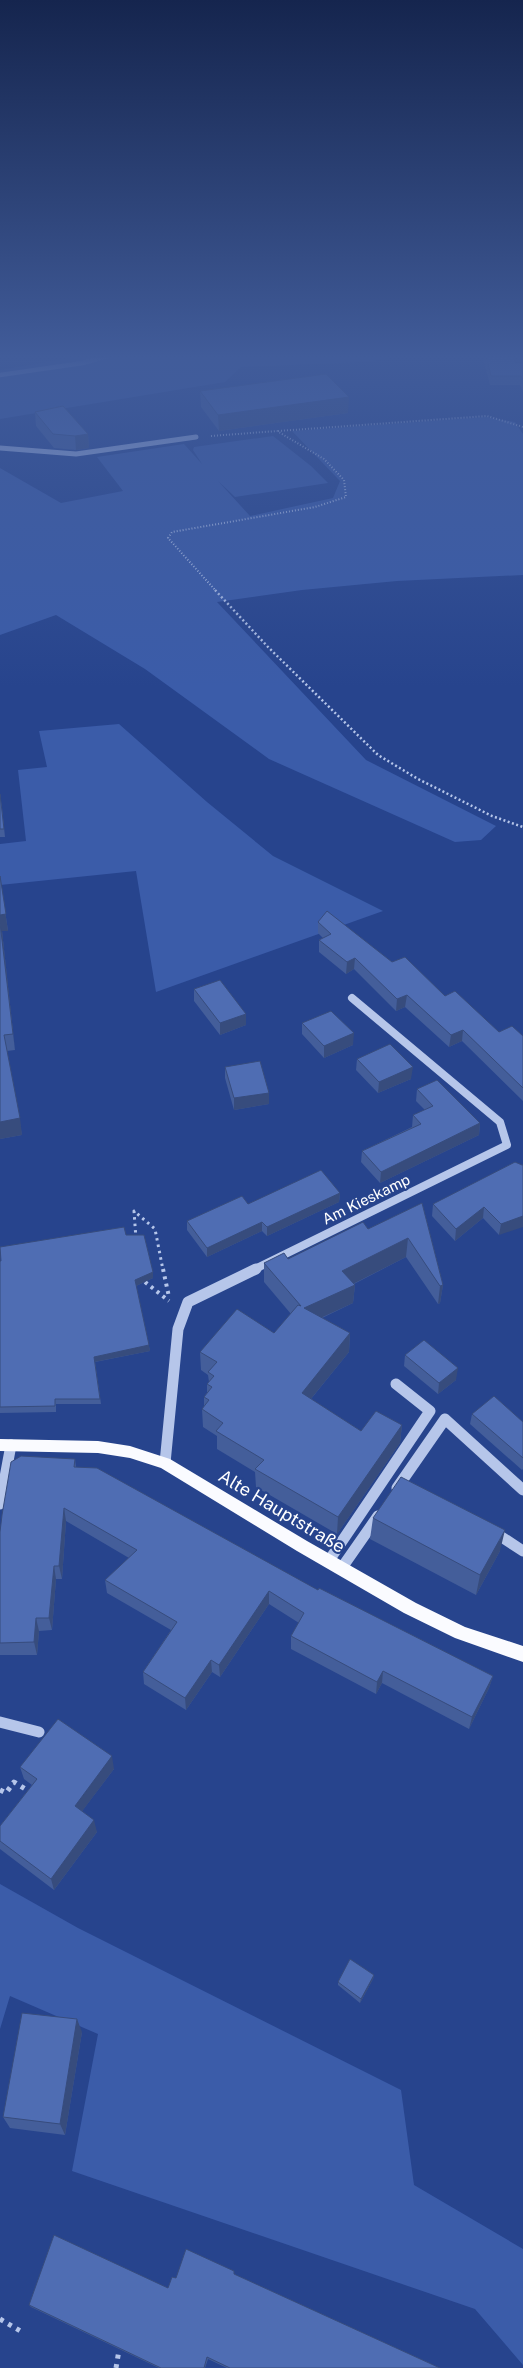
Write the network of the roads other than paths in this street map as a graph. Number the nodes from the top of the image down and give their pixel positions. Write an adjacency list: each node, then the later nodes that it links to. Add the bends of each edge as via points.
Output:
1 (352, 998): 4 (street, Am Kieskamp, via 500,1122 507,1145 188,1302 178,1328)
2 (396, 1384): 9 (street, via 430,1411)
3 (6, 1445): 4 (main road, Alte Hauptstraße, via 98,1447 130,1452); 6 (street, Alte Hauptstraße)
4 (165, 1463): 9 (main road, Alte Hauptstraße)
5 (523, 1490): 9 (street, via 445,1419 405,1485)
6 (0, 1504)
7 (488, 1529): 8 (street)
8 (523, 1550)
9 (335, 1565): 10 (main road, Alte Hauptstraße, via 461,1633)
10 (523, 1654)
11 (0, 1722): 12 (lane)
12 (39, 1732)

